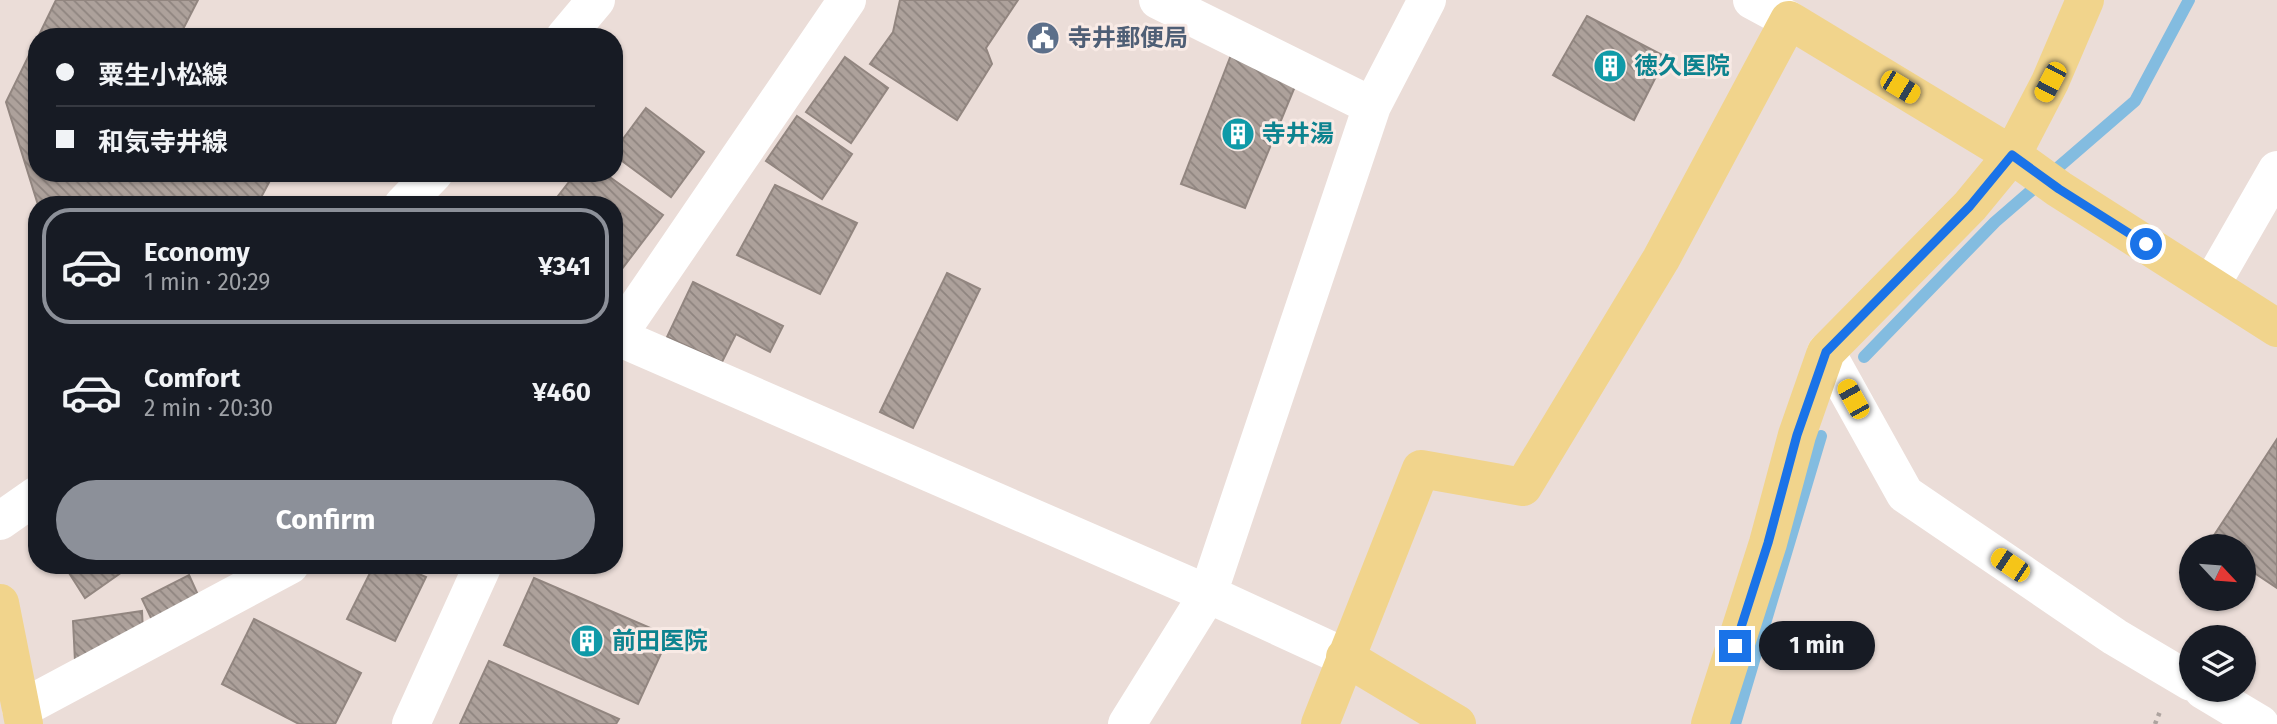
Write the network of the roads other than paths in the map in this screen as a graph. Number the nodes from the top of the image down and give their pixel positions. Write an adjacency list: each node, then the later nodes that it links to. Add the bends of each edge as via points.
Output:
1 (596, 0): 8 (street)
2 (847, 0): 16 (street)
3 (1158, 0): 9 (street)
4 (1427, 0): 9 (street)
5 (1752, 0): 7 (street)
6 (2085, 0): 11 (main road, via 2050,82)
7 (1789, 20): 11 (main road); 25 (main road, via 1661,259 1523,487 1421,469)
8 (573, 28)
9 (1372, 106): 23 (street)
10 (2277, 170): 14 (street)
11 (2035, 171): 14 (main road); 18 (main road, via 1970,206)
12 (425, 182): 13 (street)
13 (412, 196)
14 (2211, 285): 15 (main road)
15 (2277, 328)
16 (623, 329)
17 (623, 342): 23 (street)
18 (1826, 352): 26 (street, via 1905,494 2115,637); 33 (main road)
19 (28, 501): 20 (street)
20 (0, 521)
21 (274, 574): 28 (street)
22 (479, 574): 29 (street)
23 (1208, 594): 25 (street); 30 (street)
24 (0, 603): 28 (main road)
25 (1345, 657): 31 (main road); 32 (main road)
26 (2179, 675)
27 (2223, 702): 34 (street)
28 (15, 718)
29 (411, 724)
30 (1127, 724)
31 (1320, 724)
32 (1457, 724)
33 (1710, 724)
34 (2260, 724)

